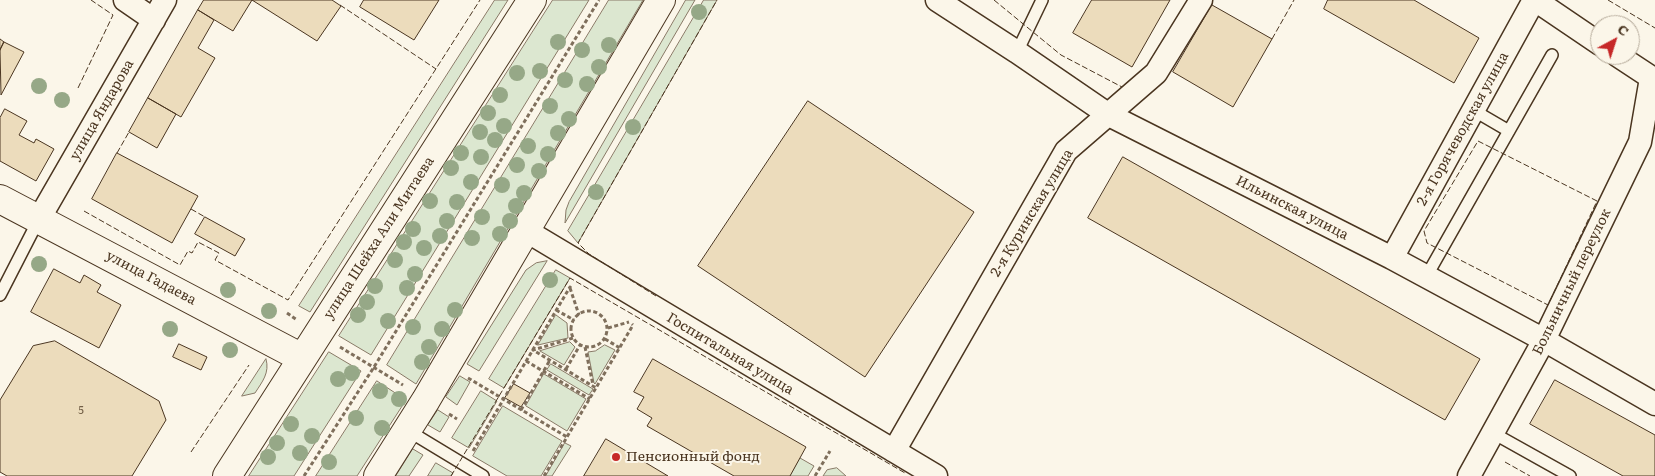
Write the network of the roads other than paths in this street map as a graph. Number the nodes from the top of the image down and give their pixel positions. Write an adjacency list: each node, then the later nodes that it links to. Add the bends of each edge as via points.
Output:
1 (125, 0): 9 (street)
2 (166, 0): 9 (street, улица Яндарова)
3 (532, 0): 25 (main road, улица Шейха Али Митаева)
4 (661, 0): 20 (main road)
5 (936, 0): 11 (street, Ильинская улица)
6 (1042, 0): 11 (lane)
7 (1201, 0): 16 (street, 2-я Куринская улица, via 1156,73)
8 (1535, 0): 10 (street); 15 (street, 2-я Горячеводская улица)
9 (154, 20): 19 (street, улица Яндарова)
10 (1590, 37)
11 (1017, 52): 16 (street, Ильинская улица)
12 (1552, 55): 17 (lane)
13 (1632, 65): 14 (street)
14 (1653, 79): 24 (street, Больничный переулок, via 1640,142)
15 (1473, 110): 17 (lane); 21 (street, 2-я Горячеводская улица)
16 (1109, 115): 21 (street, Ильинская улица); 29 (street, 2-я Куринская улица, via 1066,151)
17 (1509, 131): 22 (lane)
18 (0, 199): 19 (main road, улица Гадаева)
19 (39, 219): 23 (lane); 25 (main road, улица Гадаева)
20 (525, 230): 27 (main road); 29 (street, Госпитальная улица)
21 (1392, 258): 22 (street, Ильинская улица)
22 (1426, 277): 24 (street, Ильинская улица)
23 (0, 295)
24 (1544, 340): 26 (street, Ильинская улица); 28 (street, Больничный переулок)
25 (302, 358): 31 (main road, улица Шейха Али Митаева)
26 (1655, 404)
27 (407, 430): 32 (main road); 33 (lane)
28 (1492, 433): 35 (street, Больничный переулок); 36 (lane)
29 (894, 451): 30 (street, Госпитальная улица)
30 (910, 470): 34 (street, Госпитальная улица)
31 (227, 476)
32 (378, 476)
33 (483, 476)
34 (936, 476)
35 (1468, 476)
36 (1570, 476)

